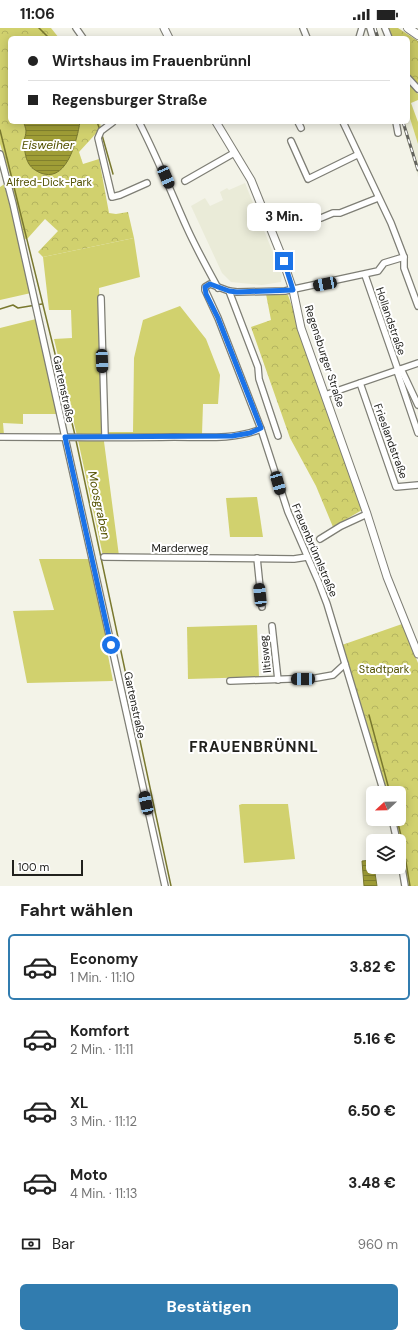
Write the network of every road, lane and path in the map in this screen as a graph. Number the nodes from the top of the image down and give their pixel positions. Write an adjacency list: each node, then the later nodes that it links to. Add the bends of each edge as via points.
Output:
1 (408, 28): 2 (main road)
2 (418, 35)
3 (410, 80): 4 (street)
4 (418, 89)
5 (140, 124): 23 (street, via 187,228)
6 (217, 124): 14 (street, Regensburger Straße)
7 (299, 124): 11 (street)
8 (343, 124): 16 (street)
9 (396, 124): 12 (street)
10 (102, 128): 18 (street, via 99,143 112,197)
11 (301, 128)
12 (398, 133)
13 (291, 141): 16 (street, via 308,179)
14 (234, 153): 17 (street); 24 (street, Regensburger Straße, via 251,180)
15 (0, 154): 38 (street, Gartenstraße)
16 (358, 155): 19 (street)
17 (184, 181)
18 (147, 183)
19 (378, 198): 20 (street); 21 (street)
20 (321, 218)
21 (404, 257): 22 (street, via 384,262 378,272); 27 (street, via 404,268)
22 (365, 275): 24 (street); 29 (street, Hollandstraße)
23 (218, 288): 25 (street); 33 (street, Frauenbrünnlstraße, via 207,285 206,294)
24 (293, 290): 25 (street); 31 (street, Regensburger Straße, via 302,328)
25 (229, 291): 36 (street, via 258,367 259,379)
26 (101, 298): 35 (street)
27 (418, 306)
28 (418, 363): 29 (street, Hollandstraße)
29 (398, 370): 30 (street); 32 (street, Hollandstraße); 34 (street, Hollandstraße)
30 (360, 383): 31 (street); 39 (street, Frieslandstraße, via 396,487)
31 (326, 395): 40 (street, Regensburger Straße)
32 (418, 405)
33 (261, 428): 35 (street, via 232,436); 43 (street, Frauenbrünnlstraße, via 282,498)
34 (418, 433)
35 (105, 436): 38 (street)
36 (278, 436)
37 (0, 437): 38 (street)
38 (65, 437): 53 (street, Gartenstraße)
39 (418, 485)
40 (367, 514): 41 (street); 47 (street, Regensburger Straße, via 393,595)
41 (320, 539)
42 (104, 557): 44 (street, Marderweg)
43 (307, 557): 44 (street, Marderweg); 48 (street, Frauenbrünnlstraße, via 327,604)
44 (257, 558): 45 (street)
45 (262, 607)
46 (272, 626): 49 (street, Iltisweg)
47 (418, 654)
48 (345, 664): 49 (street, Iltisweg, via 329,676); 51 (street, Frauenbrünnlstraße)
49 (278, 680): 50 (street, Iltisweg)
50 (230, 681)
51 (382, 786)
52 (403, 874): 54 (street)
53 (165, 886)
54 (405, 886)

